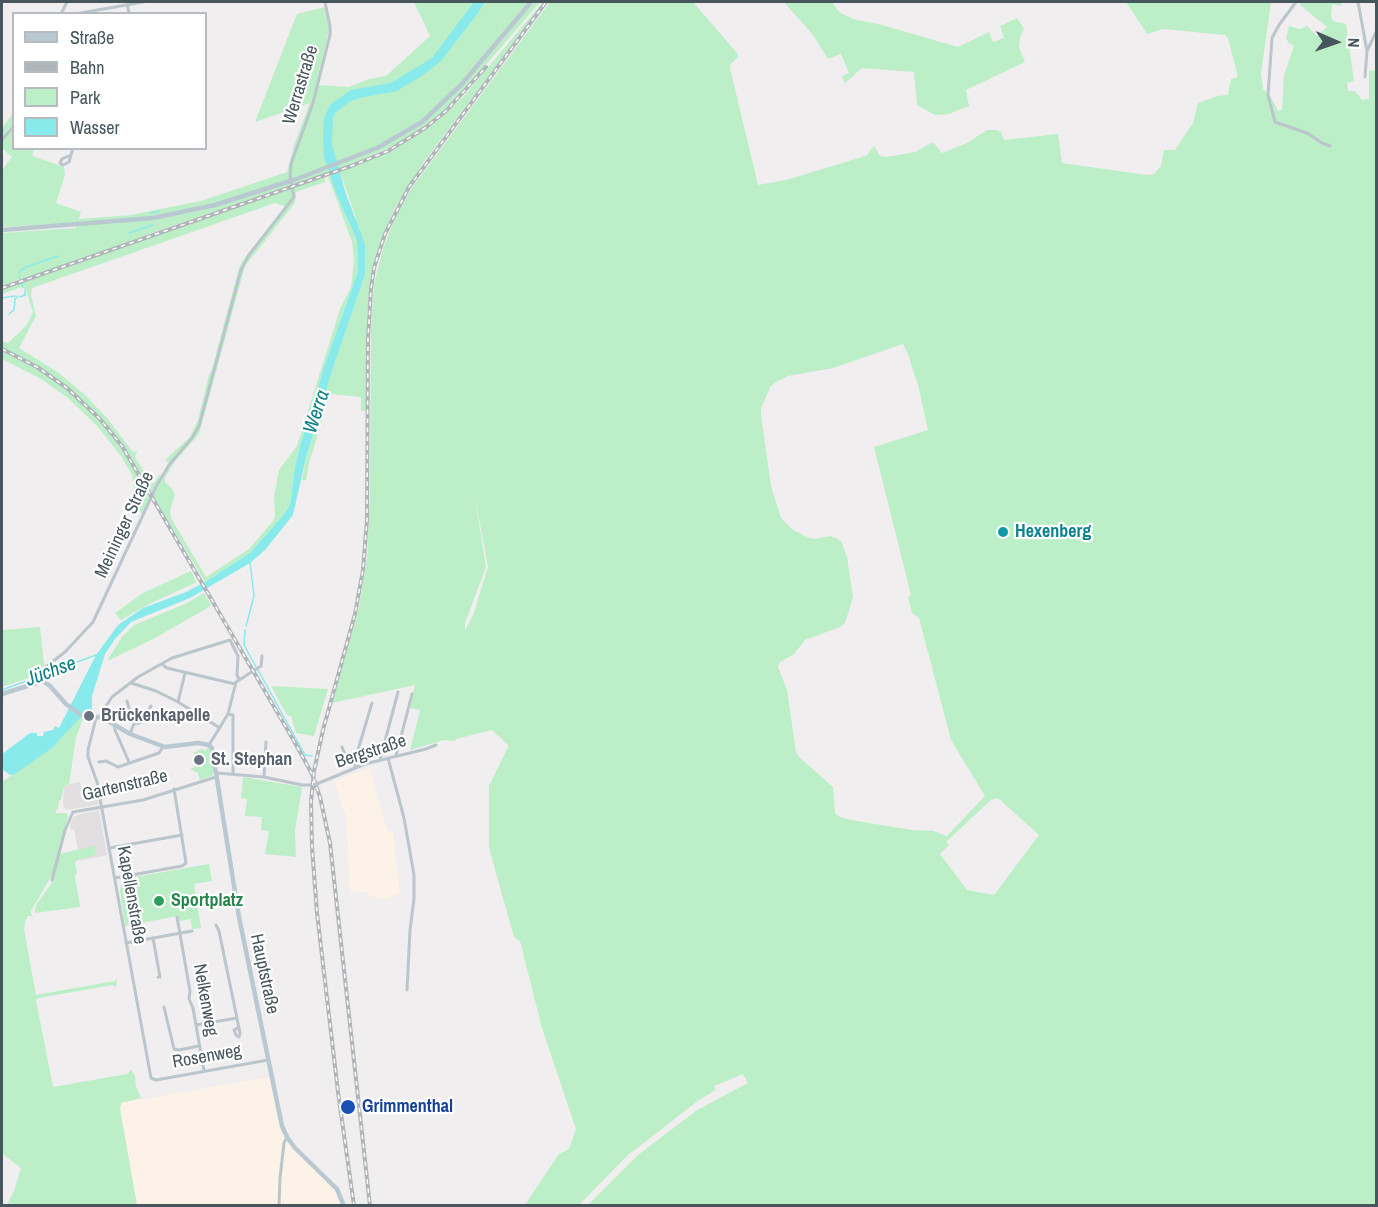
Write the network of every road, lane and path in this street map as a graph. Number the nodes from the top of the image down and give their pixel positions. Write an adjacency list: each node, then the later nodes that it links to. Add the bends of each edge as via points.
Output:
1 (143, 2): 6 (street)
2 (325, 2): 16 (street, Werrastraße, via 330,26 327,50 313,103 293,154)
3 (531, 2): 16 (main road, via 462,84 406,132 348,160)
4 (1296, 2): 13 (street, via 1272,38 1268,95 1275,122 1307,132)
5 (1358, 2): 9 (street)
6 (127, 3): 7 (street)
7 (84, 12)
8 (1377, 32): 9 (street)
9 (1367, 51): 10 (street)
10 (1365, 76)
11 (12, 128): 12 (street)
12 (2, 140)
13 (1330, 146)
14 (72, 150): 15 (street)
15 (71, 154)
16 (290, 179): 17 (main road, via 215,205 153,218); 18 (street, Werrastraße, via 294,197 243,266)
17 (2, 230)
18 (215, 367): 22 (street, Meininger Straße, via 196,433 156,487 96,617 65,652 43,669)
19 (262, 656): 23 (street, via 261,666)
20 (163, 664): 21 (street); 23 (street, via 230,640 238,656); 24 (street)
21 (185, 673): 25 (street); 30 (street)
22 (42, 677): 27 (main road); 35 (main road, via 86,719)
23 (239, 679): 25 (street)
24 (129, 683): 30 (street); 35 (street, via 112,697)
25 (235, 684): 34 (street)
26 (398, 692): 47 (street)
27 (2, 694)
28 (412, 694): 45 (street)
29 (127, 701): 36 (street)
30 (178, 702): 38 (street)
31 (372, 703): 50 (street)
32 (151, 706): 36 (street, via 143,722)
33 (138, 714): 36 (street)
34 (228, 714): 38 (street); 51 (street, via 233,715)
35 (98, 717): 37 (main road); 56 (street, Kapellenstraße, via 88,750)
36 (134, 722): 39 (street)
37 (114, 724): 39 (main road); 49 (street)
38 (220, 728): 41 (street)
39 (130, 734): 43 (main road)
40 (266, 742): 53 (street)
41 (208, 744): 43 (main road); 52 (main road, Hauptstraße, via 213,748)
42 (436, 745): 45 (street, Bergstraße)
43 (163, 747): 49 (street, via 159,753)
44 (342, 747): 50 (street, via 348,762)
45 (396, 756): 46 (street, Bergstraße)
46 (388, 758): 47 (street, Bergstraße); 68 (street, via 414,875)
47 (380, 760): 50 (street, Bergstraße)
48 (99, 762): 49 (street, via 118,767)
49 (129, 762)
50 (355, 766): 54 (street, Bergstraße, bridge)
51 (233, 774): 52 (street, Gartenstraße); 53 (street, Gartenstraße)
52 (217, 775): 55 (street, Gartenstraße); 74 (main road, Hauptstraße, via 234,889)
53 (264, 777): 54 (street, Gartenstraße)
54 (314, 785)
55 (174, 789): 56 (street, Gartenstraße); 57 (street)
56 (102, 807): 58 (street, Kapellenstraße); 60 (street, Gartenstraße, via 70,815)
57 (182, 835): 58 (street); 59 (street, via 187,861 182,866)
58 (109, 848): 59 (street, Kapellenstraße)
59 (115, 878): 66 (street, Kapellenstraße)
60 (52, 880)
61 (177, 917): 64 (street, Nelkenweg)
62 (216, 925): 70 (street)
63 (192, 931): 64 (street)
64 (180, 933): 65 (street); 71 (street, Nelkenweg)
65 (153, 938): 66 (street); 67 (street)
66 (126, 943): 76 (street, Kapellenstraße)
67 (158, 977)
68 (407, 990)
69 (164, 1007): 73 (street, via 174,1048)
70 (237, 1018): 71 (street); 72 (street)
71 (196, 1025): 73 (street, Nelkenweg)
72 (239, 1027)
73 (200, 1046): 75 (street, Nelkenweg)
74 (268, 1060): 75 (street, Rosenweg); 77 (main road, Hauptstraße)
75 (204, 1072): 76 (street, Rosenweg)
76 (151, 1078)
77 (287, 1137): 78 (street); 79 (main road, Hauptstraße, via 337,1189)
78 (279, 1206)
79 (344, 1206)

